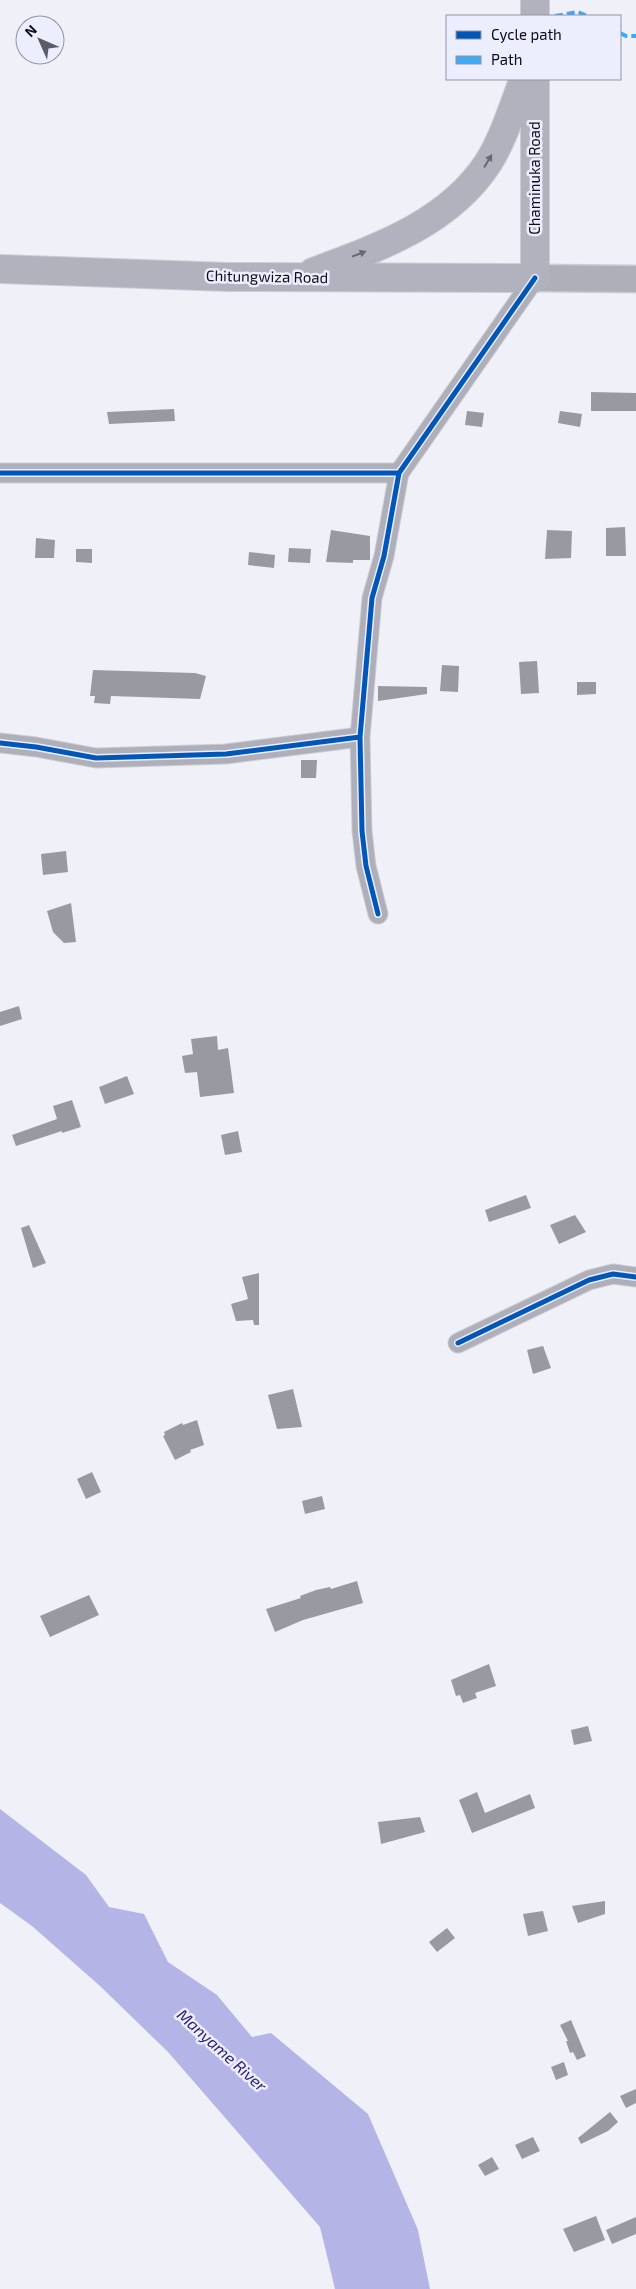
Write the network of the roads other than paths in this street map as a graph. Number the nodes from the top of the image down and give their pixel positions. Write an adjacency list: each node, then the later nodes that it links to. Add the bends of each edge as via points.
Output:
1 (535, 0): 2 (main road)
2 (534, 15)
3 (524, 80): 6 (main road, one-way to 3, via 402,237 433,218 464,191 488,163)
4 (535, 80): 7 (main road, Chaminuka Road)
5 (0, 269): 6 (main road, Chitungwiza Road)
6 (297, 278): 7 (main road, Chitungwiza Road)
7 (535, 278): 8 (main road); 10 (street)
8 (636, 279)
9 (0, 473): 10 (street)
10 (399, 473): 11 (street, via 384,556 372,598)
11 (360, 737): 12 (street, via 226,754 96,758); 13 (street, via 362,831 366,866)
12 (0, 743)
13 (378, 914)
14 (636, 1277): 15 (street, via 613,1274 589,1280)
15 (458, 1343)

